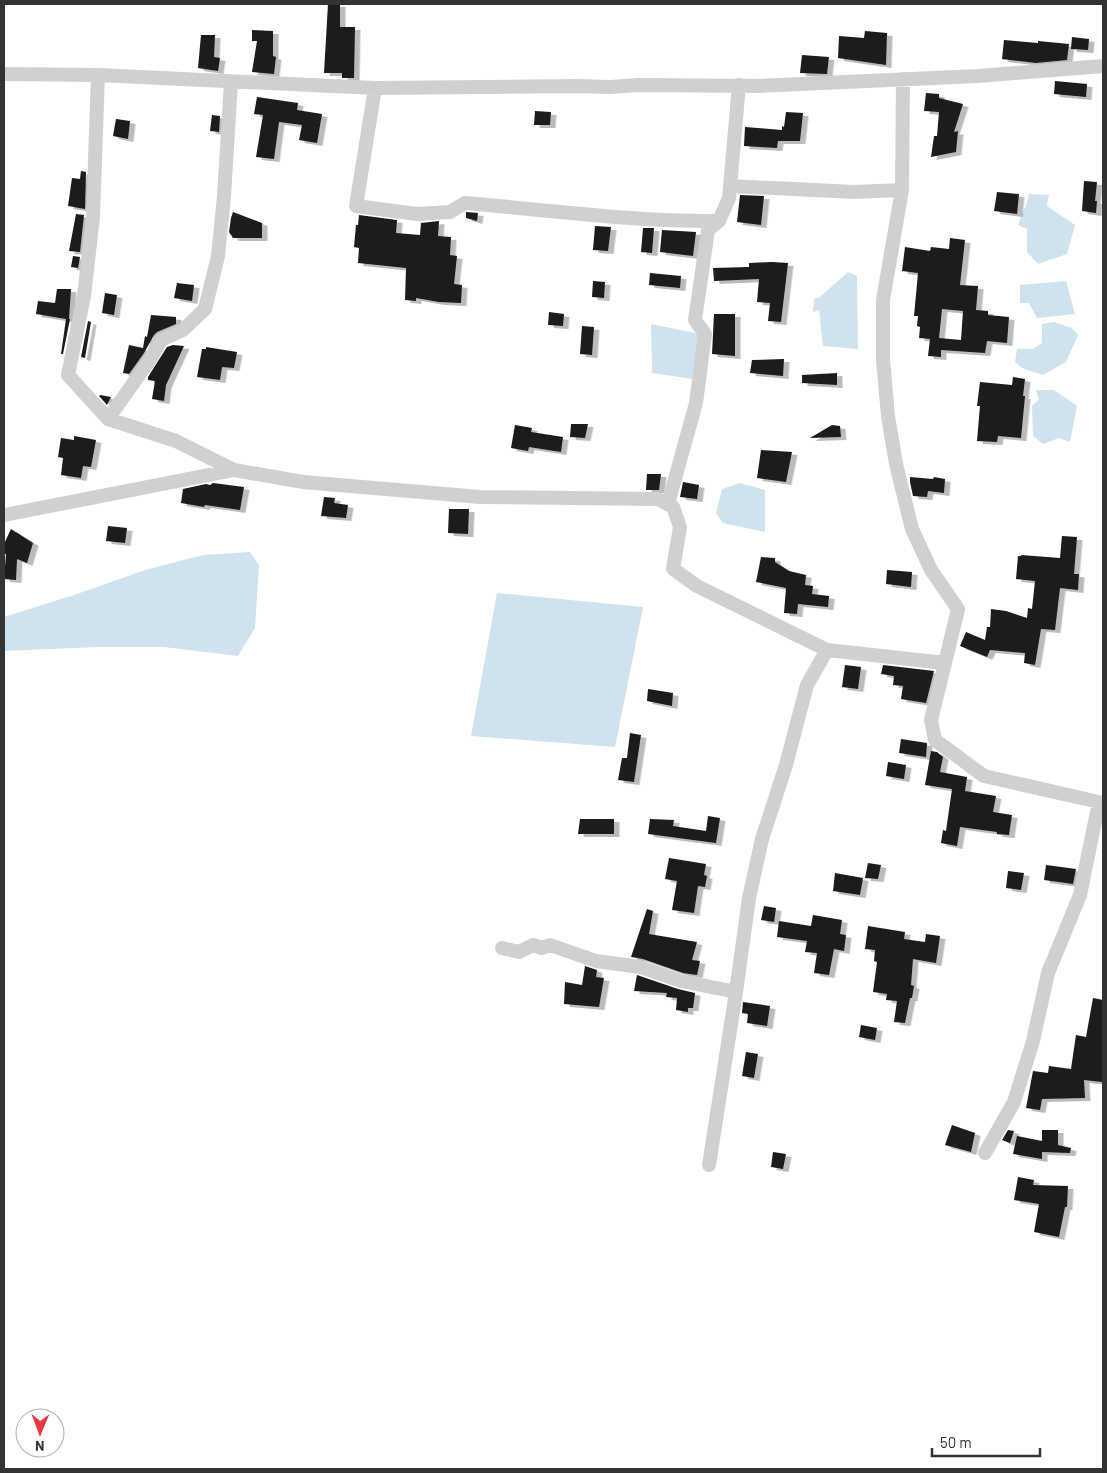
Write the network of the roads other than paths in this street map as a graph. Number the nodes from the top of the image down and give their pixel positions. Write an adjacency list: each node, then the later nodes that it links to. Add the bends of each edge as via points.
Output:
1 (1103, 66): 4 (street)
2 (4, 74): 3 (street)
3 (98, 75): 5 (street); 11 (street, via 93,217 84,296 68,375)
4 (903, 79): 6 (street); 9 (street)
5 (231, 82): 7 (street); 11 (street, via 218,256 206,309 183,330 162,340)
6 (739, 85): 7 (street); 8 (street)
7 (375, 88): 10 (street, via 356,206 417,214 450,212 465,203 581,214)
8 (730, 186): 9 (street, via 854,192); 10 (street, via 729,198)
9 (902, 190): 16 (street, via 882,300 888,407 896,464 912,529 931,570 958,609)
10 (719, 221): 13 (street, via 708,230 695,320 705,334 696,403)
11 (108, 419): 12 (street, via 176,441)
12 (234, 470): 13 (street, via 303,482 480,497 658,499); 14 (street)
13 (668, 504): 15 (street, via 673,507 680,526 673,569 697,586)
14 (4, 515)
15 (827, 650): 16 (street); 19 (street, via 807,685 762,839 749,898)
16 (945, 663): 17 (street, via 931,720 935,740 984,776)
17 (1101, 803): 20 (street, via 1080,895 1048,973 1033,1041 1014,1102)
18 (502, 948): 19 (street, via 519,952 533,945 542,948 550,945 596,961 640,967 682,982)
19 (736, 992): 21 (street)
20 (985, 1153)
21 (709, 1165)

